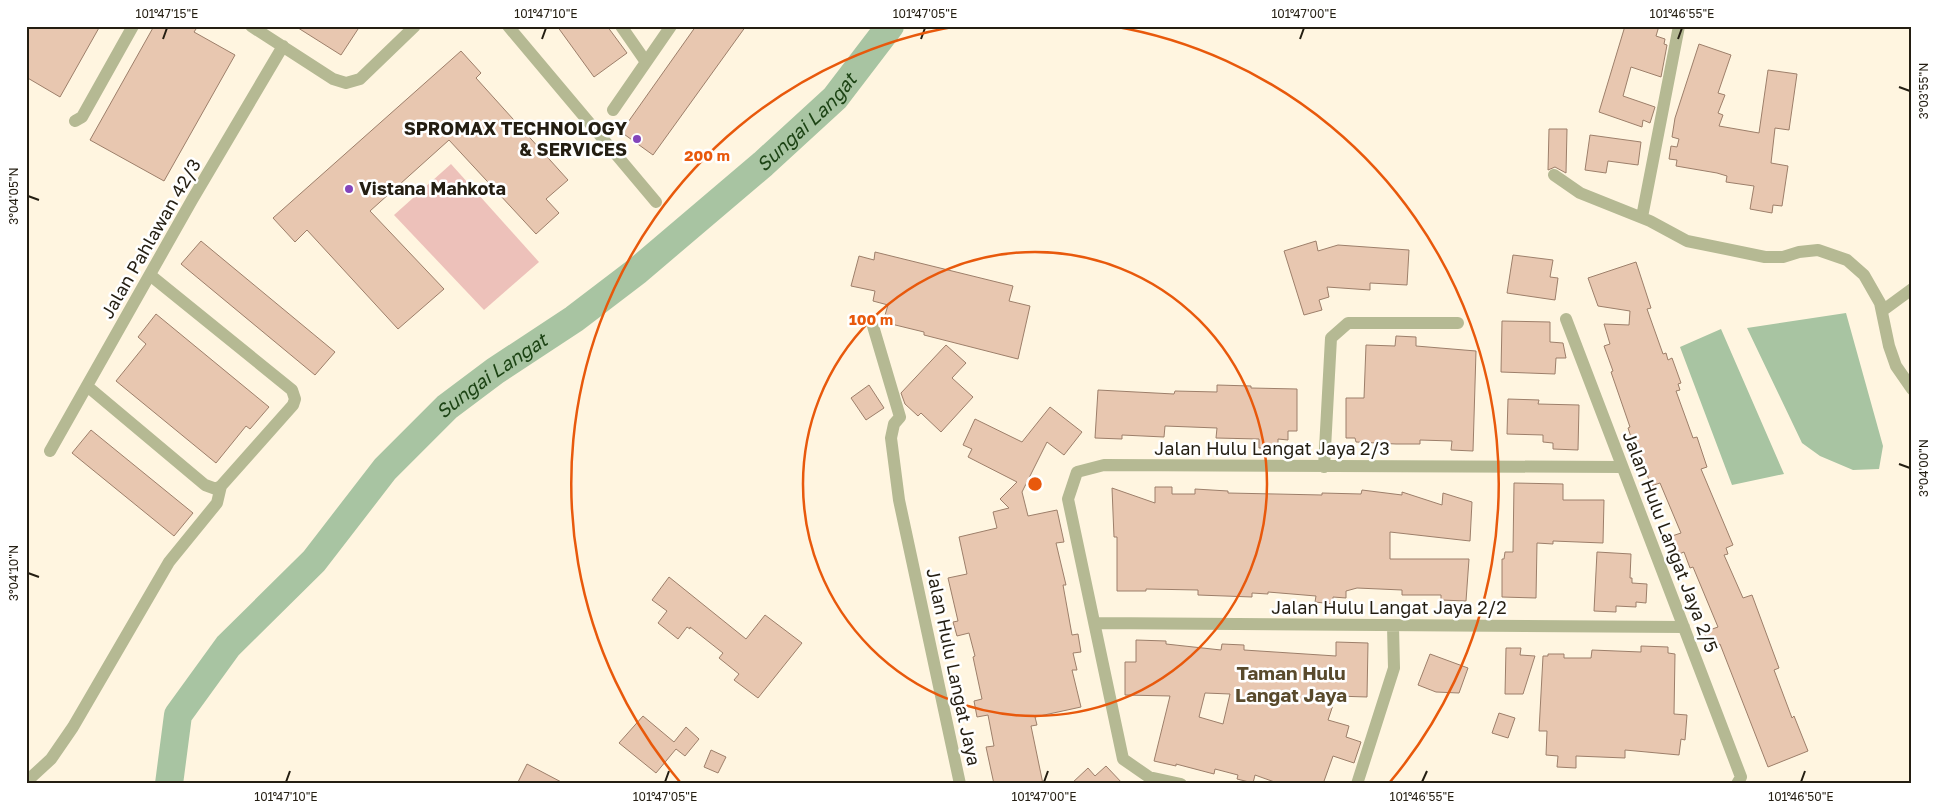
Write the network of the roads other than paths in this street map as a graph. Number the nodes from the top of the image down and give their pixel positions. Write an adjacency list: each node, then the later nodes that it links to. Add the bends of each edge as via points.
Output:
1 (133, 26): 11 (street, via 82,117)
2 (251, 26): 8 (street)
3 (415, 26): 8 (street, via 360,78 346,83 333,79)
4 (508, 26): 13 (street)
5 (621, 26): 9 (street)
6 (671, 26): 9 (street)
7 (1679, 26): 14 (street)
8 (283, 46): 15 (street, Jalan Pahlawan 42/3)
9 (646, 62): 10 (street)
10 (613, 110)
11 (75, 121)
12 (1554, 175): 14 (street, via 1580,193)
13 (656, 202)
14 (1642, 217): 17 (street, via 1687,241 1710,246 1765,257 1818,250 1846,260 1864,275)
15 (150, 275): 21 (street, Jalan Pahlawan 42/3); 26 (street, via 292,390 293,405)
16 (1912, 289): 17 (street)
17 (1882, 311): 22 (street, via 1896,366)
18 (1566, 319): 25 (street, Jalan Hulu Langat Jaya 2/5)
19 (1458, 323): 24 (street, via 1348,323 1331,338)
20 (873, 326): 32 (street, Jalan Hulu Langat Jaya, via 900,417 893,429 892,450 900,507)
21 (87, 386): 23 (street, Jalan Pahlawan 42/3); 26 (street, via 205,485 216,489)
22 (1912, 389)
23 (50, 451)
24 (1324, 467): 25 (street, Jalan Hulu Langat Jaya 2/3); 27 (street, Jalan Hulu Langat Jaya 2/3, via 1104,465 1077,472 1068,499)
25 (1622, 467): 29 (street, Jalan Hulu Langat Jaya 2/5)
26 (222, 486): 31 (street, via 217,503 169,562 73,726 50,759)
27 (1095, 623): 28 (street, Jalan Hulu Langat Jaya 2/2); 33 (street, via 1123,759 1149,777)
28 (1393, 626): 29 (street, Jalan Hulu Langat Jaya 2/2); 34 (street, via 1394,668)
29 (1684, 627): 30 (street, Jalan Hulu Langat Jaya 2/5)
30 (1739, 780)
31 (26, 782)
32 (960, 784)
33 (1181, 784)
34 (1357, 784)

